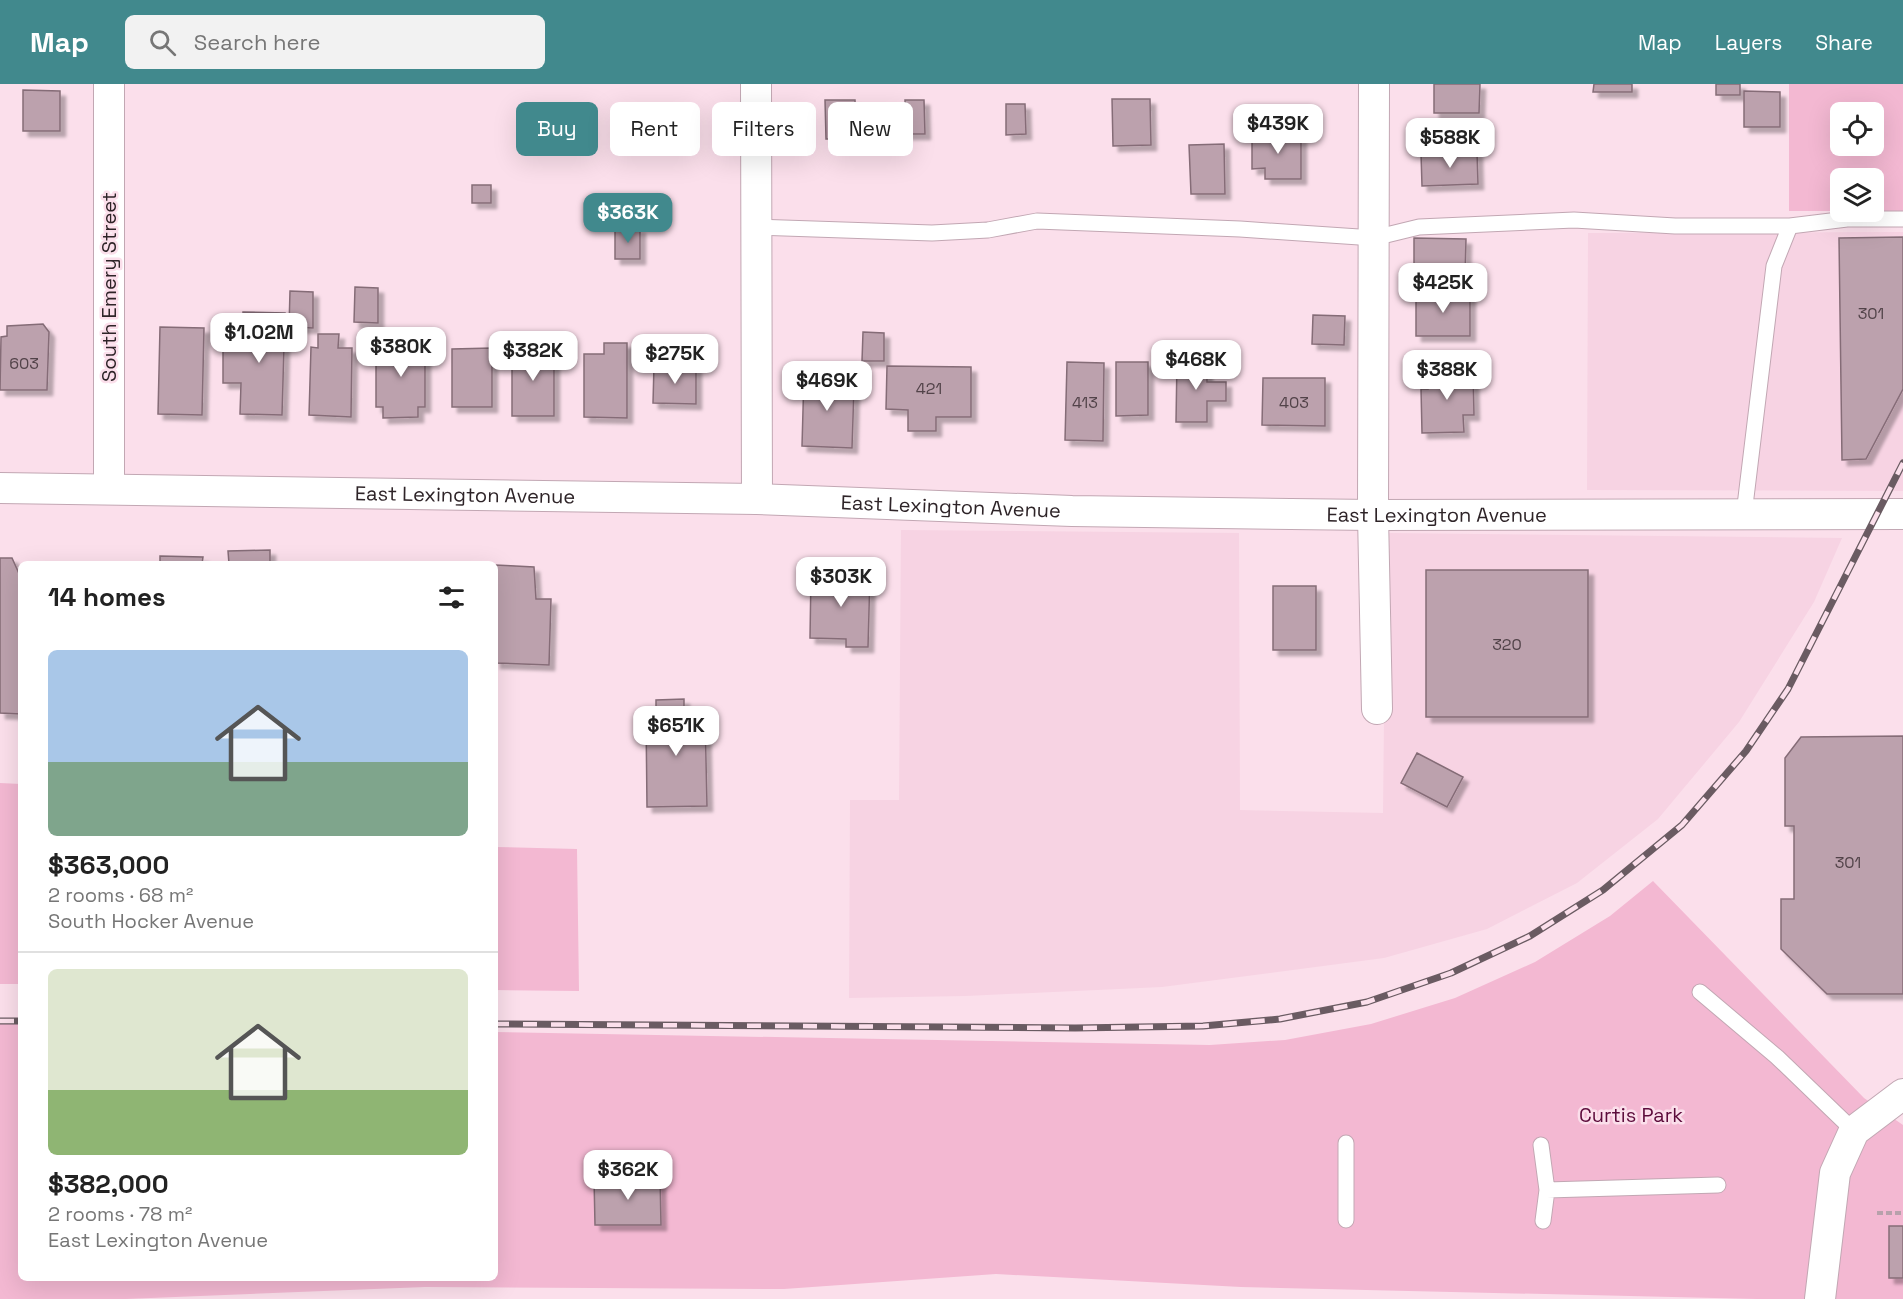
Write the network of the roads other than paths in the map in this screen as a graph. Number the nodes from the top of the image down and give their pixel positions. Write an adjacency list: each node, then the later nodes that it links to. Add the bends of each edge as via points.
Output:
1 (110, 84): 9 (street, South Emery Street)
2 (756, 84): 6 (street)
3 (1374, 84): 7 (street)
4 (1903, 219): 5 (lane, via 1847,219)
5 (1790, 226): 7 (lane, via 1675,226 1574,220 1419,227); 11 (lane, via 1774,266)
6 (756, 227): 7 (lane, via 932,233 988,230 1037,221); 10 (street)
7 (1374, 238): 13 (street)
8 (0, 488): 9 (street, East Lexington Avenue)
9 (109, 489): 10 (street, East Lexington Avenue)
10 (757, 499): 13 (street, East Lexington Avenue, via 1072,511)
11 (1744, 514): 12 (street, East Lexington Avenue); 13 (street, East Lexington Avenue)
12 (1903, 514)
13 (1373, 515): 14 (street)
14 (1377, 709)
15 (1700, 992): 17 (lane, via 1777,1057)
16 (1903, 1094): 17 (street)
17 (1854, 1131): 24 (street, via 1835,1173)
18 (1346, 1143): 22 (lane)
19 (1541, 1145): 21 (lane)
20 (1718, 1185): 21 (lane)
21 (1548, 1190): 23 (lane)
22 (1346, 1220)
23 (1543, 1221)
24 (1820, 1299)

